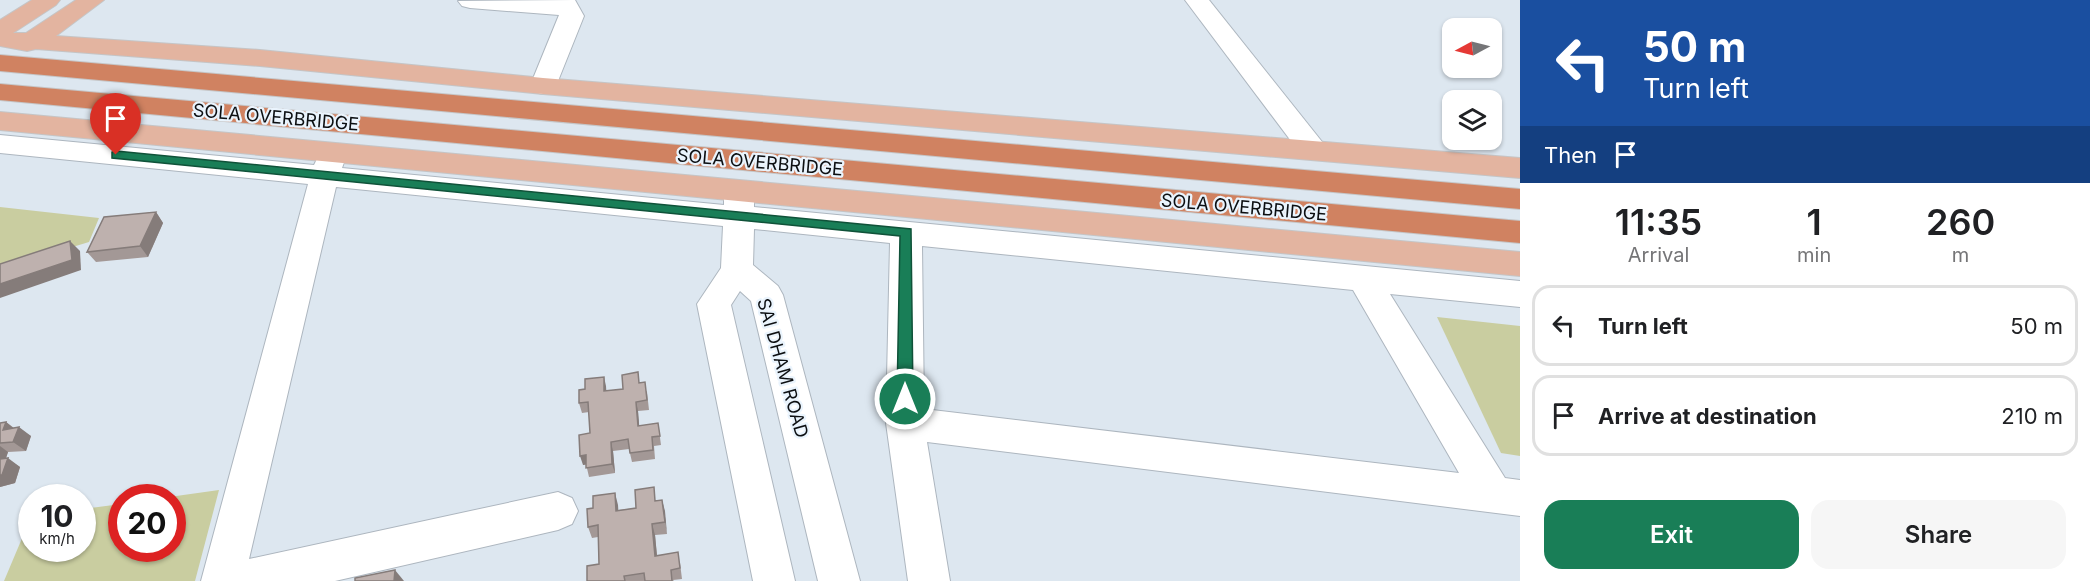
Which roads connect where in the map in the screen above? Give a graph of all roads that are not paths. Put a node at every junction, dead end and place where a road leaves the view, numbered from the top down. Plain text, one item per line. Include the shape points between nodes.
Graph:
1 (48, 0) edge
2 (92, 0) edge
3 (1197, 0) edge
4 (470, 1) edge
5 (565, 4) edge
6 (0, 30) edge
7 (0, 39) edge
8 (33, 41) junction
9 (0, 57) edge
10 (0, 63) edge
11 (543, 86) junction
12 (0, 92) edge
13 (0, 121) edge
14 (0, 144) edge
15 (1313, 150) junction
16 (329, 164) junction
17 (1520, 168) edge
18 (1520, 199) edge
19 (739, 204) junction
20 (906, 232) junction
21 (1520, 232) edge
22 (1520, 264) edge
23 (737, 270) junction
24 (1363, 278) junction
25 (1520, 294) edge
26 (905, 423) junction
27 (1507, 497) edge
28 (558, 511) dead end
29 (222, 581) edge
30 (243, 581) edge
31 (774, 581) edge
32 (839, 581) edge
33 (929, 581) edge

1 - 6 main road
2 - 8 main road
3 - 15 street
4 - 5 street
5 - 11 street via 572,16
7 - 8 main road
8 - 9 main road
8 - 11 main road via 260,58
10 - 18 highway, SOLA OVERBRIDGE
11 - 15 main road
12 - 21 highway, SOLA OVERBRIDGE
13 - 16 main road
14 - 16 street
15 - 17 main road
16 - 19 street
16 - 29 street
19 - 20 street
19 - 22 main road
19 - 23 street
20 - 24 street
20 - 26 street
23 - 31 street via 714,304
23 - 32 street, SAI DHAM ROAD via 766,295
24 - 25 street
24 - 27 street
26 - 27 street
26 - 33 street
28 - 30 street

